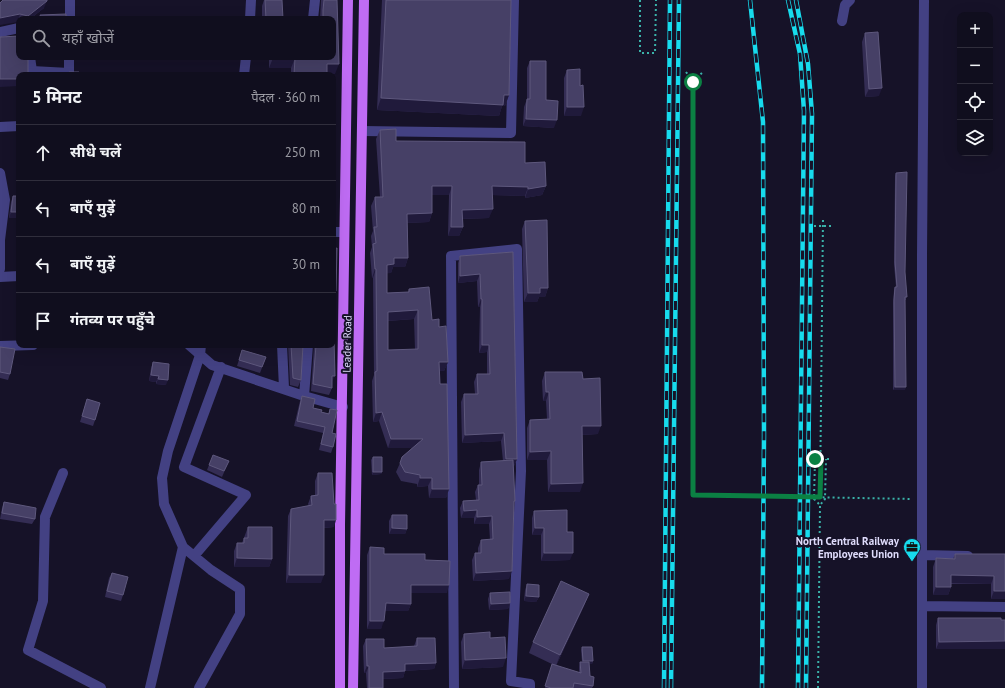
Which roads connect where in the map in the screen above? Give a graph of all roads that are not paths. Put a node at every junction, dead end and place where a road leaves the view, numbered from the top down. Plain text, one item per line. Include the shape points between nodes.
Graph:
1 (70, 0) edge
2 (251, 0) edge
3 (315, 0) edge
4 (348, 0) edge
5 (364, 0) edge
6 (514, 0) edge
7 (850, 0) edge
8 (924, 0) edge
9 (70, 16) edge
10 (250, 16) edge
11 (313, 16) edge
12 (842, 21) dead end
13 (16, 29) edge
14 (0, 32) edge
15 (30, 60) edge
16 (69, 60) edge
17 (246, 60) edge
18 (50, 72) edge
19 (69, 72) edge
20 (244, 72) edge
21 (16, 126) edge
22 (0, 127) edge
23 (362, 130) junction
24 (0, 173) edge
25 (336, 232) edge
26 (344, 232) junction
27 (0, 269) edge
28 (16, 276) edge
29 (0, 277) edge
30 (0, 346) edge
31 (16, 346) edge
32 (282, 348) edge
33 (308, 348) edge
34 (200, 350) edge
35 (221, 367) junction
36 (284, 388) junction
37 (304, 396) junction
38 (343, 407) junction
39 (63, 473) dead end
40 (183, 547) junction
41 (922, 555) junction
42 (194, 556) junction
43 (975, 556) edge
44 (922, 606) junction
45 (1005, 607) edge
46 (101, 688) edge
47 (150, 688) edge
48 (199, 688) edge
49 (340, 688) edge
50 (353, 688) edge
51 (454, 688) edge
52 (530, 688) edge
53 (922, 688) edge

1 - 9 street
2 - 10 street
3 - 11 street
4 - 26 main road, Leader Road
5 - 23 main road, Leader Road
6 - 23 street via 511,133
7 - 12 street via 845,4
8 - 41 street
13 - 14 street
15 - 18 street via 32,71
16 - 19 street
17 - 20 street
21 - 22 street
23 - 50 main road, Leader Road
24 - 27 street via 5,200 0,240
25 - 26 street
26 - 38 main road, Leader Road
28 - 29 street
30 - 31 street
32 - 36 street
33 - 37 street
34 - 35 street via 212,365
34 - 40 street via 162,478 164,504
35 - 36 street
35 - 42 street via 184,467 246,495
36 - 37 street
37 - 38 street
38 - 49 main road, Leader Road
39 - 46 street via 45,517 43,601 28,650
40 - 42 street
40 - 47 street
41 - 43 street
41 - 44 street
42 - 48 street via 210,570 240,589 240,614
44 - 45 street
44 - 53 street
51 - 52 street via 451,256 517,249 521,471 511,681 530,684

